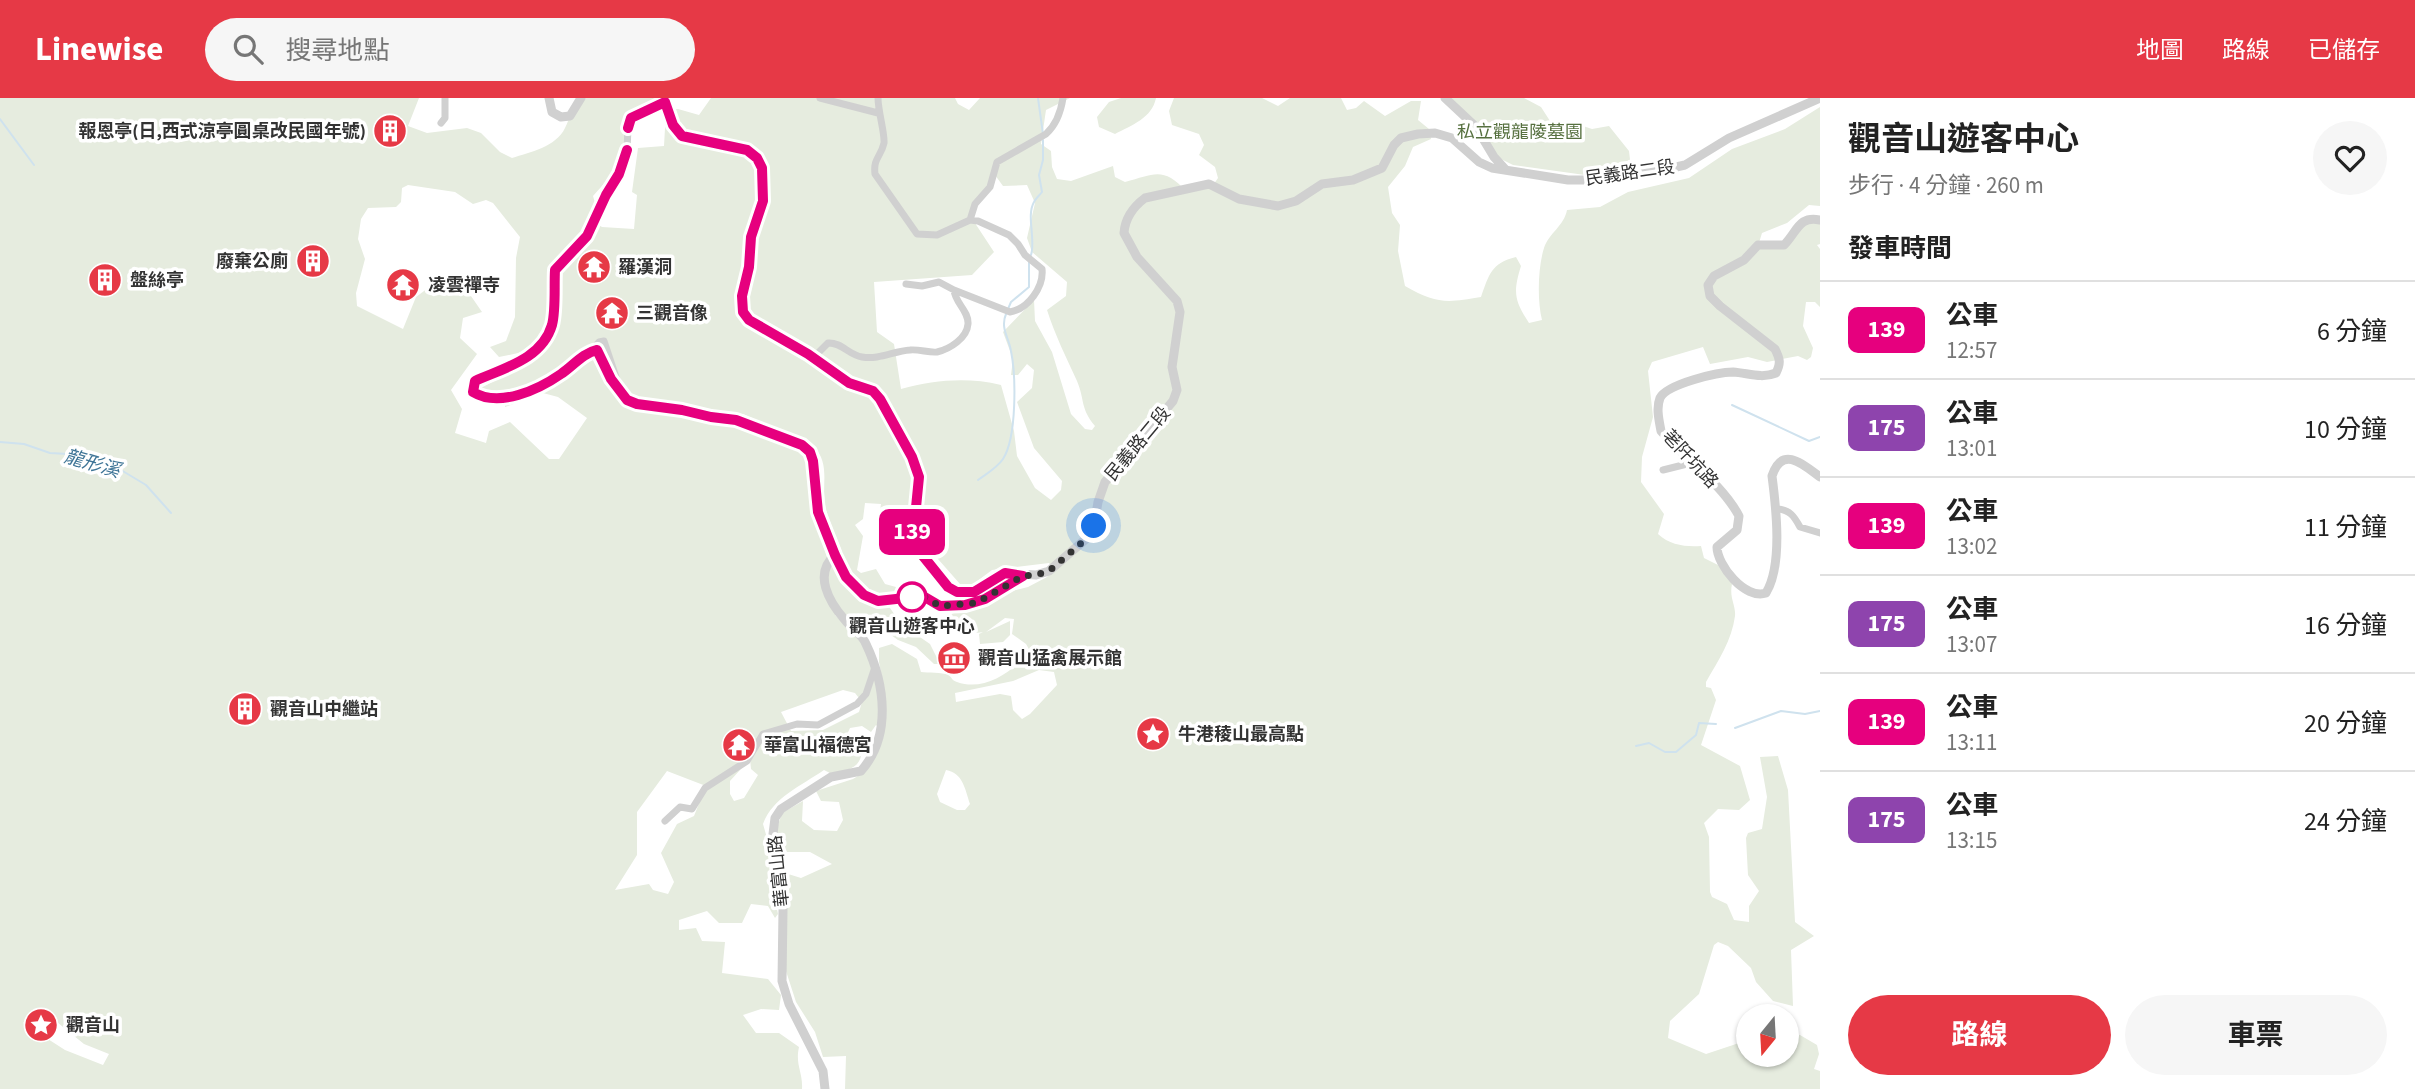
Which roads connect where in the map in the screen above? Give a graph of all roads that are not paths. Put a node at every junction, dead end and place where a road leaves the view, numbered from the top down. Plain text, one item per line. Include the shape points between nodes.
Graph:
1 (445, 98) edge
2 (549, 98) edge
3 (581, 98) edge
4 (820, 98) edge
5 (878, 98) edge
6 (1063, 98) edge
7 (1446, 98) edge
8 (1820, 98) edge
9 (665, 100) edge
10 (878, 113) junction
11 (441, 123) dead end
12 (1505, 169) junction
13 (970, 220) junction
14 (1820, 220) edge
15 (906, 284) dead end
16 (954, 290) junction
17 (813, 358) junction
18 (1691, 463) junction
19 (1663, 470) dead end
20 (1820, 477) edge
21 (1777, 509) junction
22 (1820, 533) edge
23 (835, 555) junction
24 (1023, 576) junction
25 (875, 666) junction
26 (665, 821) dead end
27 (825, 1089) edge

1 - 11 street
2 - 3 street via 552,112 561,117 570,116
4 - 10 street
5 - 10 street
6 - 13 street via 1051,129 997,162 990,187 975,204
7 - 12 street via 1476,127
8 - 12 street, 民義路二段 via 1730,138 1685,166 1580,180
9 - 17 street via 682,136 747,150 757,158 762,168 763,201 751,237 743,312 762,330
9 - 23 street via 631,118 619,174 587,236 555,270 552,324 538,348 512,367 475,381 473,392 495,399 537,388 604,341 627,400 736,420 810,452 818,512
10 - 13 street via 884,144 873,163 875,174 917,234 937,235
12 - 24 street, 民義路二段 via 1479,162 1452,138 1418,134 1401,138 1382,168 1353,180 1322,184 1286,205 1249,202 1209,184 1136,204 1124,233 1137,257 1177,301 1180,312 1172,368 1177,390 1165,414 1105,482 1087,538 1049,571
13 - 16 street via 1009,235 1042,269 1043,277 1033,298 1017,311
14 - 18 street, 荖阡坑路 via 1806,219 1784,245 1758,245 1708,285 1710,296 1720,306 1775,349 1780,365 1768,376 1715,373 1664,393 1658,409 1661,431
15 - 16 street via 939,282
16 - 17 street via 968,322 960,340 949,347 864,358 828,343
17 - 24 street via 880,399 919,477 913,538 948,587 974,592 1005,573
18 - 19 street
18 - 21 street, 荖阡坑路 via 1727,497 1739,516 1737,530 1717,547 1717,555 1739,584 1761,595 1773,581
20 - 21 street, 荖阡坑路 via 1798,460 1779,463 1772,476
21 - 22 street via 1793,514 1800,527
23 - 24 street via 853,586 878,601 923,596 940,606 965,605 985,599
23 - 25 street, 華富山路 via 823,573 829,596 866,643
25 - 26 street via 866,694 857,704 818,725 797,724 764,734 747,761 705,788 692,809 680,807
25 - 27 street, 華富山路 via 884,712 865,766 856,773 831,777 781,809 773,834 783,910 782,981 822,1071

